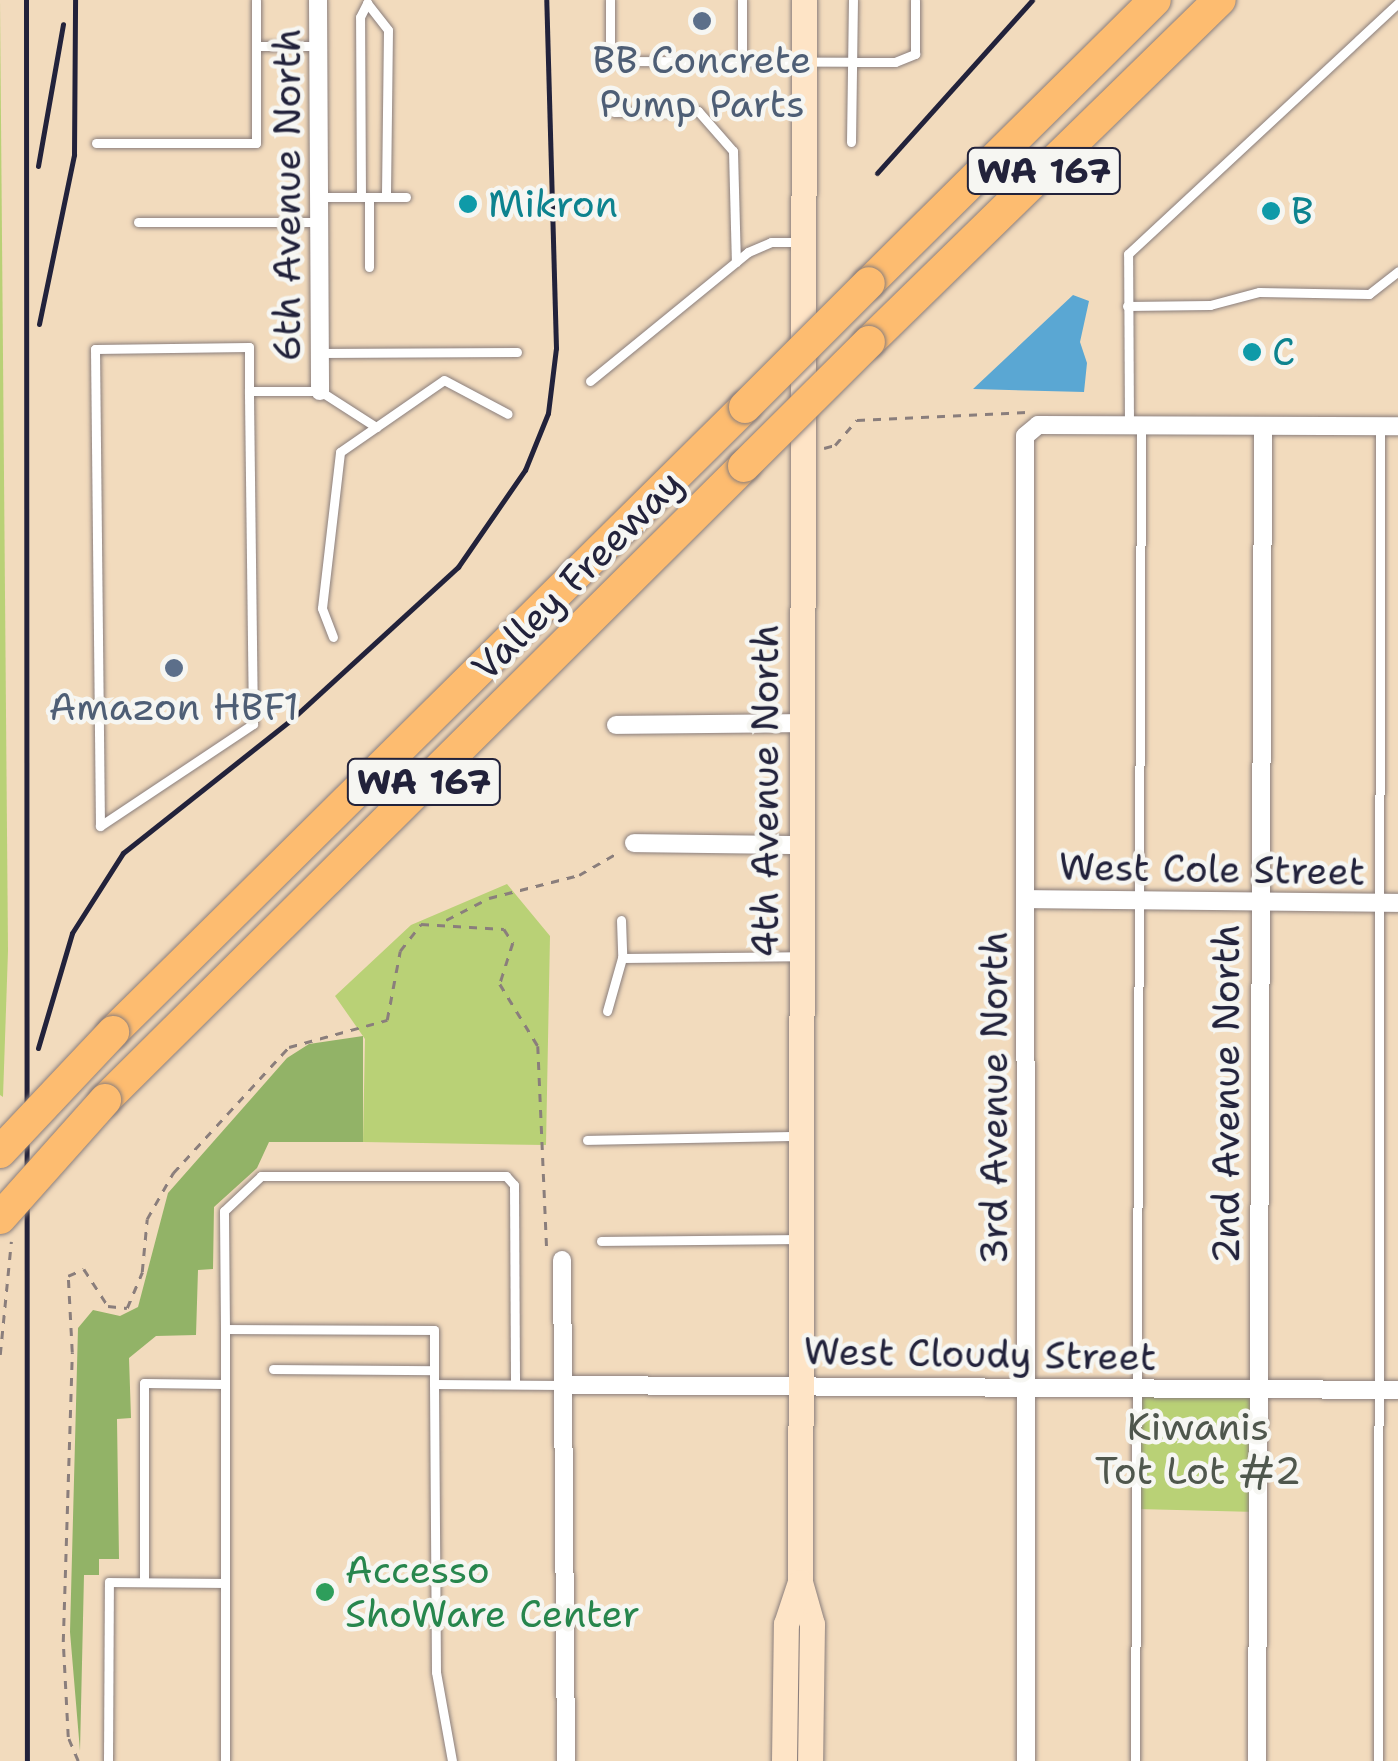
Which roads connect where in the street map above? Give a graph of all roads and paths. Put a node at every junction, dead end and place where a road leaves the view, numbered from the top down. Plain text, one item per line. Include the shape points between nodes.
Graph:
1 (256, 0) edge
2 (318, 0) edge
3 (610, 0) edge
4 (742, 0) edge
5 (804, 0) edge
6 (853, 0) edge
7 (915, 0) edge
8 (1155, 0) edge
9 (1220, 0) edge
10 (367, 2) edge
11 (1398, 3) edge
12 (256, 46) junction
13 (318, 46) junction
14 (742, 62) junction
15 (804, 62) junction
16 (852, 62) junction
17 (614, 112) dead end
18 (851, 142) dead end
19 (96, 143) dead end
20 (319, 198) junction
21 (365, 198) junction
22 (386, 198) junction
23 (406, 198) dead end
24 (138, 222) dead end
25 (319, 222) junction
26 (804, 242) junction
27 (736, 262) junction
28 (369, 267) dead end
29 (1398, 270) edge
30 (1128, 306) junction
31 (516, 352) dead end
32 (320, 353) junction
33 (590, 382) dead end
34 (320, 391) junction
35 (249, 392) junction
36 (508, 414) dead end
37 (376, 426) junction
38 (1135, 426) junction
39 (1263, 426) junction
40 (1389, 426) edge
41 (332, 637) dead end
42 (802, 723) junction
43 (616, 725) dead end
44 (634, 843) joint
45 (802, 845) junction
46 (1026, 900) junction
47 (1142, 900) junction
48 (1260, 903) junction
49 (1389, 903) edge
50 (622, 920) dead end
51 (445, 921) junction
52 (802, 956) junction
53 (622, 958) junction
54 (606, 1011) dead end
55 (802, 1136) junction
56 (587, 1140) dead end
57 (0, 1152) edge
58 (5, 1221) edge
59 (802, 1239) junction
60 (601, 1240) dead end
61 (562, 1260) joint
62 (225, 1329) junction
63 (0, 1355) edge
64 (273, 1369) dead end
65 (434, 1370) junction
66 (225, 1384) junction
67 (434, 1384) junction
68 (514, 1384) junction
69 (562, 1384) junction
70 (802, 1384) junction
71 (1026, 1385) junction
72 (1139, 1388) junction
73 (1257, 1389) junction
74 (1389, 1390) edge
75 (144, 1582) junction
76 (800, 1582) junction
77 (225, 1583) junction
78 (78, 1761) edge
79 (108, 1761) edge
80 (225, 1761) edge
81 (452, 1761) edge
82 (566, 1761) edge
83 (784, 1761) edge
84 (810, 1761) edge
85 (1026, 1761) edge
86 (1135, 1761) edge
87 (1257, 1761) edge
88 (1378, 1761) edge

1 - 12 lane
2 - 13 street, 6th Avenue North
3 - 14 lane via 610,62
4 - 14 lane
5 - 15 street, 4th Avenue North
6 - 16 lane
7 - 16 lane via 915,54 895,62
8 - 57 highway, Valley Freeway / WA 167, bridge via 113,1032
9 - 58 highway, Valley Freeway / WA 167, bridge via 104,1100
10 - 21 lane via 360,18
10 - 22 lane via 388,30
11 - 30 lane via 1128,254
12 - 13 lane
12 - 19 lane via 256,143
13 - 20 street, 6th Avenue North
14 - 15 lane
15 - 16 lane
15 - 26 street, 4th Avenue North
16 - 18 lane
17 - 27 lane via 698,111 734,151
20 - 21 lane
20 - 25 street, 6th Avenue North
21 - 22 lane
21 - 28 lane
22 - 23 lane
24 - 25 lane
25 - 32 street, 6th Avenue North
26 - 27 lane via 771,242
26 - 42 street, 4th Avenue North
27 - 33 lane
29 - 30 lane via 1369,294 1259,292 1210,305
30 - 38 lane
31 - 32 lane
32 - 34 street, 6th Avenue North
34 - 35 lane
34 - 37 lane
35 - 35 lane via 249,347 95,349 100,826 253,724
36 - 37 lane via 444,380
37 - 41 lane via 340,452 322,608
38 - 39 street
38 - 46 street, 3rd Avenue North via 1038,425 1025,436
38 - 47 lane
39 - 40 street
39 - 48 street, 2nd Avenue North
40 - 49 lane
42 - 43 street
42 - 45 street, 4th Avenue North
44 - 45 street
44 - 51 path via 579,876 489,898
45 - 52 street, 4th Avenue North
46 - 47 street, West Cole Street
46 - 71 street, 3rd Avenue North
47 - 48 street, West Cole Street
47 - 72 lane
48 - 49 street, West Cole Street
48 - 73 street, 2nd Avenue North
49 - 74 lane
50 - 53 lane
51 - 61 path via 504,928 514,943 500,984 538,1046 546,1248
51 - 78 path via 421,924 405,939 387,1020 290,1046 173,1173 147,1219 142,1272 127,1308 108,1306 84,1268 68,1276 72,1352 63,1642 68,1737
52 - 53 lane
52 - 55 street, 4th Avenue North
53 - 54 lane
55 - 56 lane
55 - 59 street, 4th Avenue North
58 - 63 path via 10,1303
59 - 60 lane
59 - 70 street, 4th Avenue North
61 - 69 street
62 - 65 lane via 434,1330
62 - 66 lane
62 - 68 lane via 224,1212 261,1176 506,1176 514,1185
64 - 65 lane
65 - 67 lane
66 - 75 lane via 144,1384
66 - 77 lane
67 - 68 lane
67 - 81 lane via 436,1672
68 - 69 lane
69 - 70 street, West Cloudy Street
69 - 82 street
70 - 71 street, West Cloudy Street
70 - 76 street, 4th Avenue North
71 - 72 street, West Cloudy Street
71 - 85 street, 3rd Avenue North
72 - 73 street, West Cloudy Street
72 - 86 lane
73 - 74 street, West Cloudy Street
73 - 87 street, 2nd Avenue North
74 - 88 lane
75 - 77 lane
75 - 79 lane via 109,1582
76 - 83 street, 4th Avenue North via 786,1624
76 - 84 street, 4th Avenue North via 812,1624
77 - 80 lane

